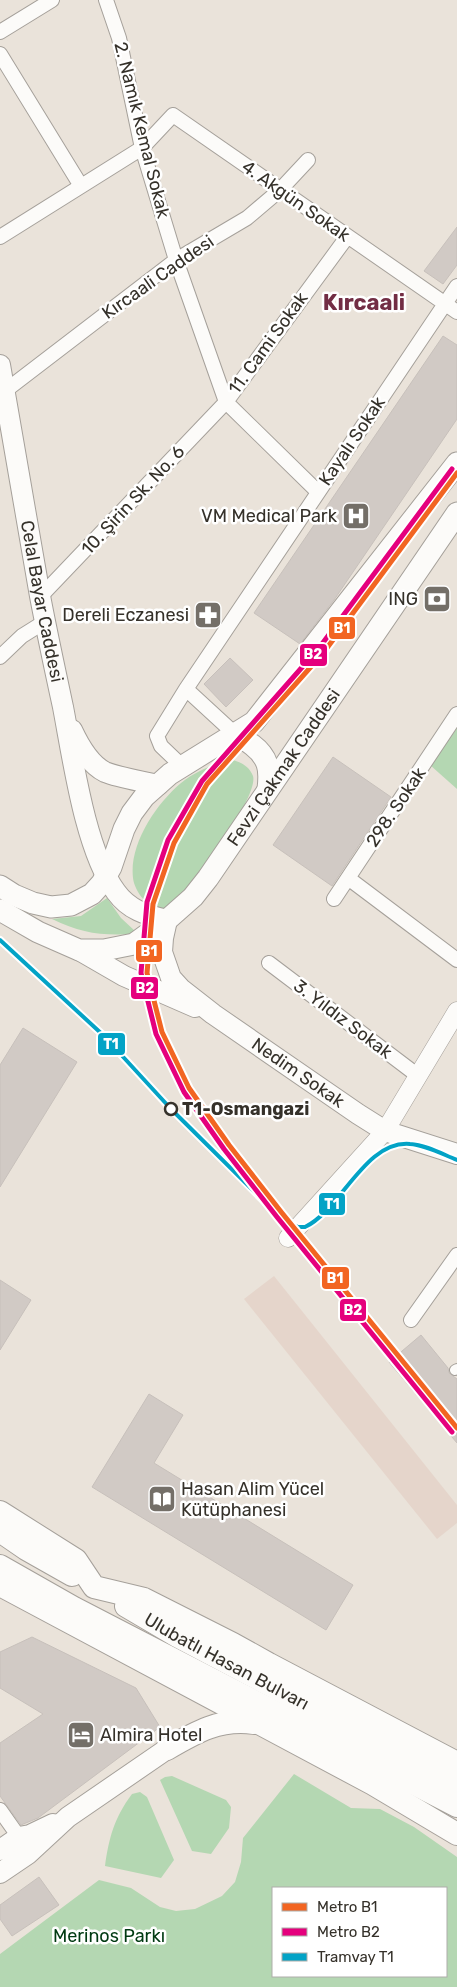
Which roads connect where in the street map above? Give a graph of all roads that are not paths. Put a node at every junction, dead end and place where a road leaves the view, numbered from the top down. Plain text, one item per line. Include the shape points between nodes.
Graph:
1 (52, 0) edge
2 (106, 0) edge
3 (0, 32) edge
4 (0, 54) edge
5 (142, 148) junction
6 (308, 160) dead end
7 (81, 186) junction
8 (280, 190) junction
9 (347, 237) junction
10 (0, 238) edge
11 (176, 260) junction
12 (457, 286) edge
13 (445, 304) junction
14 (457, 312) edge
15 (0, 365) edge
16 (2, 392) edge
17 (226, 402) junction
18 (457, 463) edge
19 (318, 492) junction
20 (457, 512) edge
21 (40, 598) junction
22 (46, 621) junction
23 (0, 657) edge
24 (186, 689) junction
25 (64, 712) junction
26 (457, 714) edge
27 (233, 736) junction
28 (170, 775) junction
29 (268, 788) junction
30 (348, 878) junction
31 (104, 879) junction
32 (0, 886) edge
33 (334, 899) dead end
34 (0, 910) edge
35 (167, 920) junction
36 (79, 950) junction
37 (457, 960) edge
38 (269, 963) dead end
39 (457, 1011) edge
40 (213, 1014) junction
41 (417, 1075) junction
42 (385, 1130) junction
43 (457, 1154) edge
44 (288, 1238) dead end
45 (457, 1255) edge
46 (412, 1320) dead end
47 (0, 1512) edge
48 (0, 1531) edge
49 (0, 1566) edge
50 (0, 1580) edge
51 (0, 1585) edge
52 (94, 1587) junction
53 (131, 1636) junction
54 (194, 1690) junction
55 (260, 1724) junction
56 (167, 1749) junction
57 (457, 1763) edge
58 (457, 1784) edge
59 (457, 1806) edge
60 (0, 1810) edge
61 (68, 1817) junction
62 (457, 1834) edge
63 (19, 1837) junction
64 (0, 1850) edge
65 (0, 1873) edge

1 - 3 street
2 - 5 street, 2. Namık Kemal Sokak via 119,38
4 - 7 street
5 - 7 street
5 - 8 street, 4. Akgün Sokak via 173,115
5 - 11 street, 2. Namık Kemal Sokak
6 - 8 street, Kırcaali Caddesi
7 - 10 street
8 - 9 street, 4. Akgün Sokak
8 - 11 street, Kırcaali Caddesi via 247,218
9 - 13 street, 4. Akgün Sokak
9 - 17 street, 11. Cami Sokak
11 - 16 street, Kırcaali Caddesi
11 - 17 street, 2. Namık Kemal Sokak
12 - 13 street, Kayalı Sokak
13 - 14 street, 4. Akgün Sokak
13 - 19 street, Kayalı Sokak
15 - 16 main road, Celal Bayar Caddesi
16 - 21 main road, Celal Bayar Caddesi
17 - 19 street
17 - 21 street, 10. Şirin Sk. No. 6
18 - 27 main road via 254,722
19 - 24 street, Kayalı Sokak
20 - 29 main road, Fevzi Çakmak Caddesi
21 - 22 main road, Celal Bayar Caddesi
22 - 23 street via 22,636
22 - 25 main road, Celal Bayar Caddesi
24 - 27 street
24 - 28 street, Kayalı Sokak via 156,736
25 - 28 main road via 80,746 105,772
25 - 31 main road, Celal Bayar Caddesi via 74,769
26 - 30 street, 298. Sokak
27 - 28 main road
27 - 29 main road via 249,742 267,763
28 - 31 main road via 132,813
29 - 35 main road, Fevzi Çakmak Caddesi via 208,878 193,897
30 - 33 street, 298. Sokak
30 - 37 street
31 - 32 main road via 92,894 71,905 51,907 20,898
31 - 35 main road, Celal Bayar Caddesi via 128,905 143,914
34 - 36 main road
35 - 36 main road, Fevzi Çakmak Caddesi via 134,944 104,950
35 - 40 main road via 162,952 171,978
36 - 40 main road via 124,976
38 - 41 street, 3. Yıldız Sokak
39 - 41 street
40 - 42 main road, Nedim Sokak
41 - 42 street
42 - 43 main road, Nedim Sokak
42 - 44 street
45 - 46 street
47 - 52 highway via 76,1560
48 - 52 highway, Ulubatlı Hasan Bulvarı
49 - 53 highway, Ulubatlı Hasan Bulvarı
50 - 53 highway
51 - 54 highway
52 - 57 highway via 144,1600
52 - 58 highway, Ulubatlı Hasan Bulvarı via 177,1636
53 - 59 highway, Ulubatlı Hasan Bulvarı
54 - 55 highway
54 - 56 highway via 202,1703 192,1724
55 - 56 highway via 237,1721 220,1725 198,1731
55 - 62 highway via 373,1784
56 - 61 main road
60 - 63 street
61 - 63 main road
61 - 65 main road via 28,1854
63 - 64 main road

